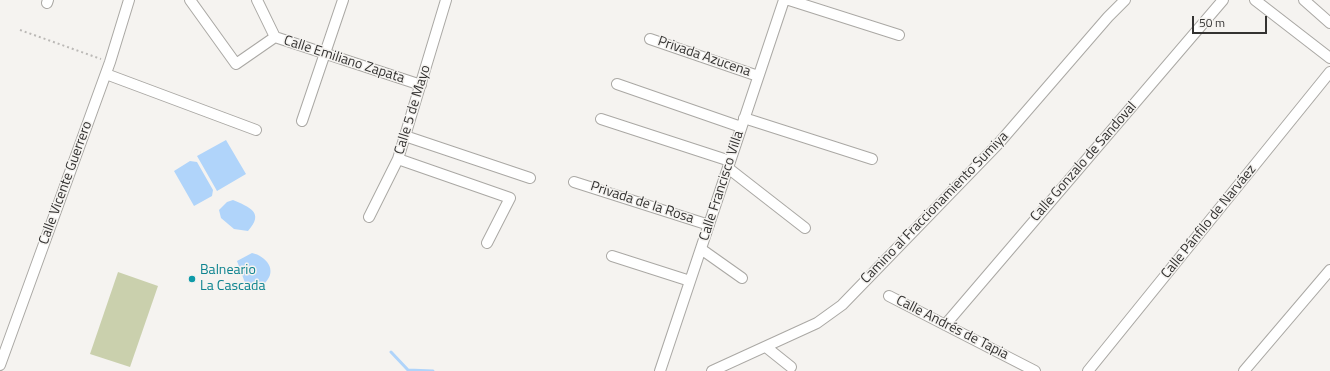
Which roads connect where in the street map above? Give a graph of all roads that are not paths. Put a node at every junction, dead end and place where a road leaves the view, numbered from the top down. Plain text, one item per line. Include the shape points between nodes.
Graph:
1 (129, 0) edge
2 (190, 0) edge
3 (257, 0) edge
4 (343, 0) edge
5 (446, 0) edge
6 (784, 0) edge
7 (789, 0) edge
8 (1125, 0) edge
9 (1223, 0) edge
10 (1255, 0) edge
11 (1304, 0) edge
12 (1330, 23) edge
13 (898, 35) dead end
14 (275, 37) junction
15 (650, 38) dead end
16 (325, 53) junction
17 (1330, 58) edge
18 (1330, 72) edge
19 (106, 74) junction
20 (758, 76) junction
21 (617, 84) dead end
22 (421, 85) junction
23 (601, 119) dead end
24 (302, 121) dead end
25 (743, 122) junction
26 (256, 130) dead end
27 (405, 136) junction
28 (872, 159) dead end
29 (398, 160) junction
30 (729, 164) junction
31 (530, 178) dead end
32 (574, 182) dead end
33 (369, 217) dead end
34 (709, 224) junction
35 (805, 228) dead end
36 (487, 243) dead end
37 (701, 249) junction
38 (612, 256) dead end
39 (1330, 270) edge
40 (742, 278) dead end
41 (690, 281) junction
42 (889, 296) dead end
43 (945, 324) junction
44 (766, 347) junction
45 (0, 365) edge
46 (791, 367) edge
47 (660, 371) edge
48 (712, 371) edge
49 (1035, 371) edge
50 (1088, 371) edge
51 (1244, 371) edge

1 - 19 street, Calle Vicente Guerrero
2 - 14 street, Calle Emiliano Zapata via 236,64
3 - 14 street
4 - 16 street
5 - 22 street, Calle 5 de Mayo
6 - 20 street, Calle Francisco Villa
7 - 13 street
8 - 44 street, Camino al Fraccionamiento Sumiya via 999,143 842,305 817,324
9 - 43 street, Calle Gonzalo de Sandoval
10 - 17 street
11 - 12 street
14 - 16 street, Calle Emiliano Zapata
15 - 20 street, Privada Azucena
16 - 22 street, Calle Emiliano Zapata
16 - 24 street
18 - 50 street, Calle Pánfilo de Narváez
19 - 26 street
19 - 45 street, Calle Vicente Guerrero
20 - 25 street, Calle Francisco Villa
21 - 25 street
22 - 27 street, Calle 5 de Mayo
23 - 30 street
25 - 28 street
25 - 30 street, Calle Francisco Villa
27 - 29 street, Calle 5 de Mayo
27 - 31 street
29 - 33 street, Calle 5 de Mayo
29 - 36 street via 510,198
30 - 34 street, Calle Francisco Villa
30 - 35 street
32 - 34 street, Privada de la Rosa
34 - 37 street, Calle Francisco Villa
37 - 40 street
37 - 41 street, Calle Francisco Villa
38 - 41 street
39 - 51 street
41 - 47 street, Calle Francisco Villa
42 - 43 street, Calle Andrés de Tapia
43 - 49 street, Calle Andrés de Tapia
44 - 46 street
44 - 48 street, Camino al Fraccionamiento Sumiya

